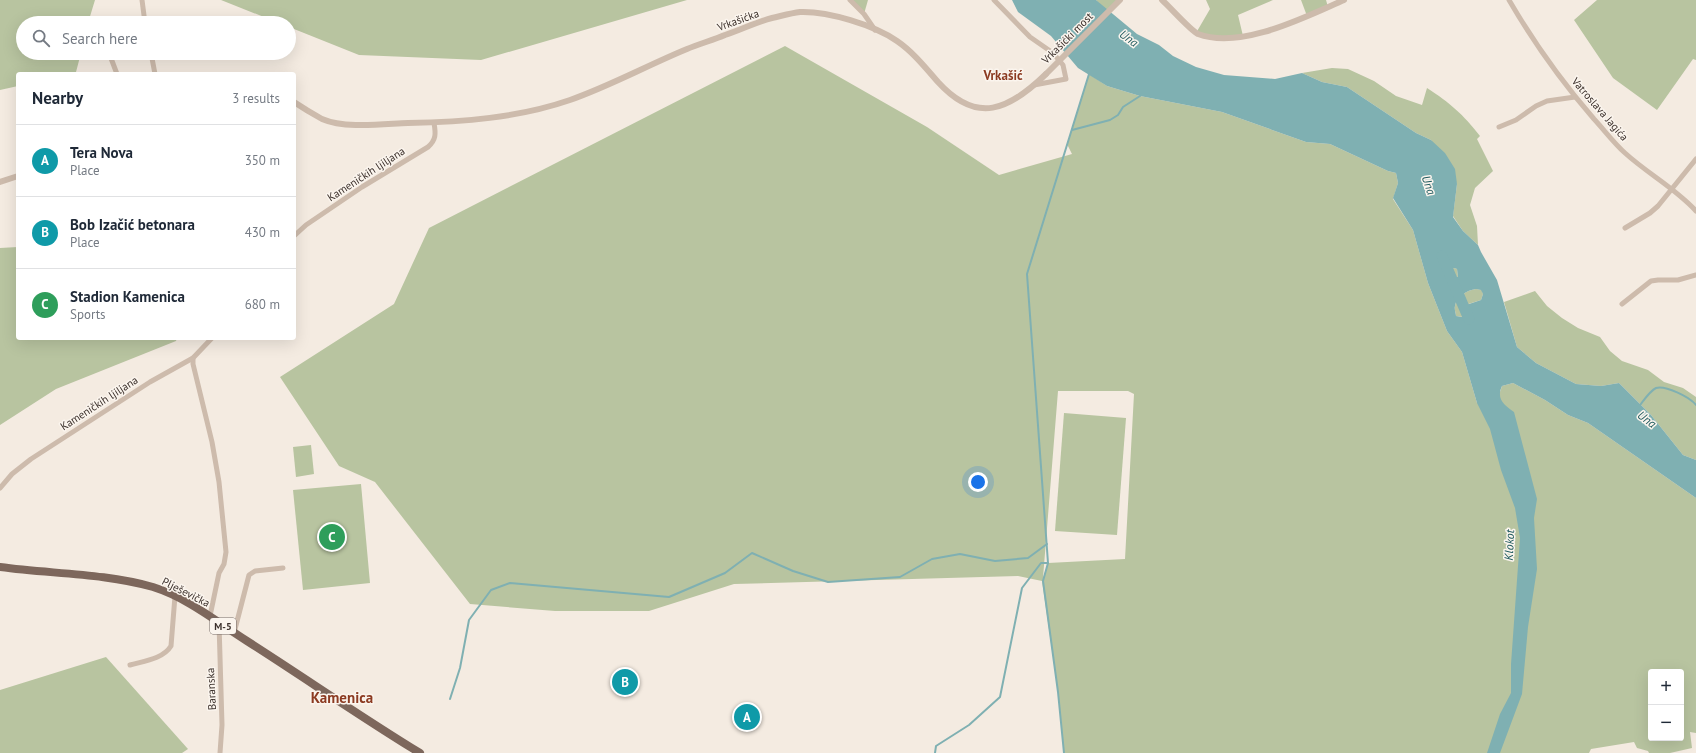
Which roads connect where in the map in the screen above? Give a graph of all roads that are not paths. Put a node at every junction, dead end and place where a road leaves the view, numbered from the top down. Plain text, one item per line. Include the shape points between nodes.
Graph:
1 (142, 0) edge
2 (850, 0) edge
3 (994, 0) edge
4 (1120, 0) edge
5 (1162, 0) edge
6 (1344, 0) edge
7 (1509, 0) edge
8 (144, 16) edge
9 (875, 30) junction
10 (112, 60) edge
11 (152, 60) edge
12 (116, 72) edge
13 (155, 72) edge
14 (1046, 74) joint
15 (1034, 85) junction
16 (1575, 97) junction
17 (296, 103) edge
18 (434, 123) junction
19 (1499, 127) dead end
20 (1696, 159) edge
21 (16, 177) edge
22 (0, 182) edge
23 (1672, 187) junction
24 (1696, 211) edge
25 (1625, 228) dead end
26 (296, 234) edge
27 (1696, 275) edge
28 (1622, 304) dead end
29 (210, 340) edge
30 (193, 358) junction
31 (0, 488) edge
32 (0, 567) edge
33 (283, 568) dead end
34 (175, 596) junction
35 (210, 616) junction
36 (220, 623) junction
37 (234, 633) junction
38 (130, 665) dead end
39 (220, 753) edge
40 (420, 753) edge

1 - 8 street
2 - 9 street
3 - 15 street via 1030,37 1053,53 1063,65 1066,79
4 - 14 street, Vrkašićki most, bridge
5 - 6 street via 1196,33 1213,38 1230,38 1249,36 1285,24
7 - 16 street, Vatroslava Jagića via 1528,32
9 - 15 street, Vrkašićka via 898,42 913,54 946,90 972,106 985,109 1000,107
9 - 18 street, Vrkašićka via 824,13 797,12 766,20 688,48 568,101 529,111
10 - 12 street
11 - 13 street
14 - 15 street, Vrkašićka
16 - 19 street via 1547,101
16 - 23 street, Vatroslava Jagića via 1625,152
17 - 18 street, Vrkašićka via 324,120 343,124
18 - 26 street, Kameničkih ljiljana via 436,136 428,147 350,195
20 - 23 street
21 - 22 street
23 - 24 street, Vatroslava Jagića
23 - 25 street via 1650,213
27 - 28 street via 1678,280 1651,282
29 - 30 street, Kameničkih ljiljana
30 - 31 street, Kameničkih ljiljana via 150,382 31,459 12,474
30 - 35 street via 219,482 226,552 224,564 218,573
32 - 34 main road, Plješevička / M-5 via 106,576
33 - 37 street via 255,571 249,575
34 - 35 main road, Plješevička / M-5
34 - 38 street via 171,646 162,655
35 - 36 main road, Plješevička / M-5
36 - 37 main road, Plješevička / M-5
36 - 39 street, Baranska
37 - 40 main road, Plješevička / M-5

